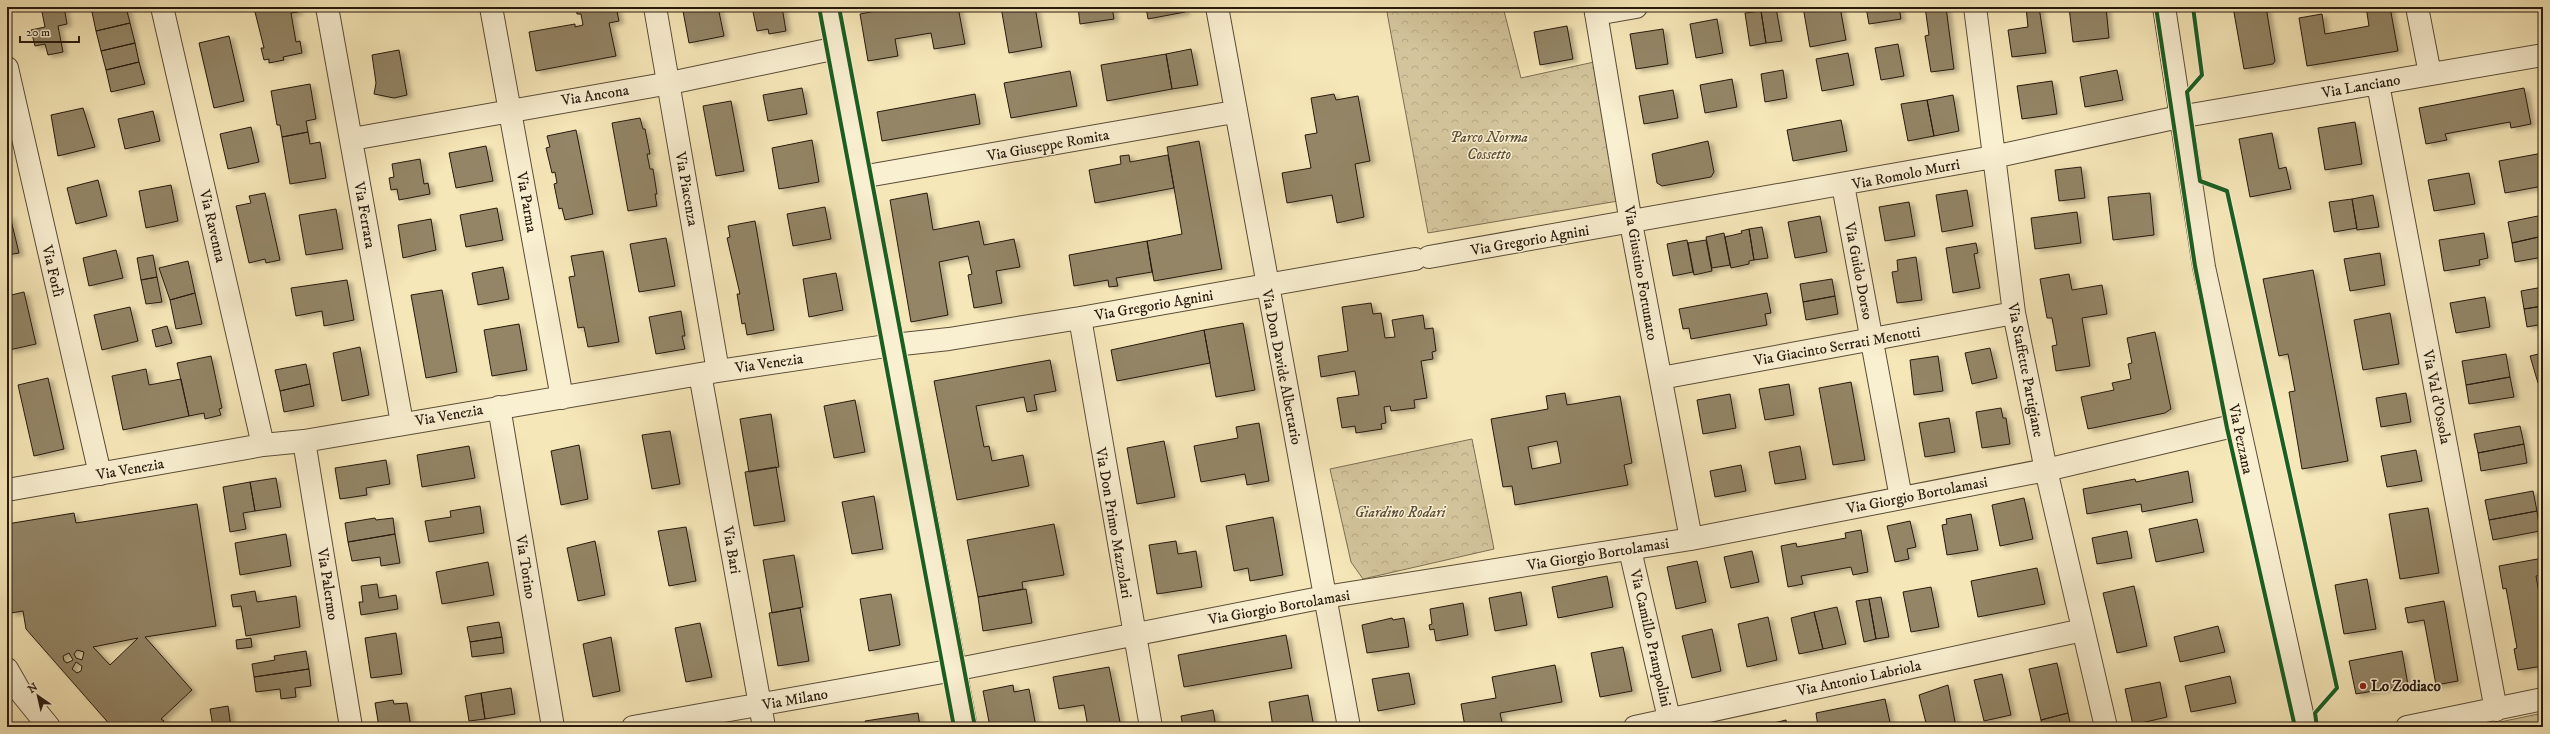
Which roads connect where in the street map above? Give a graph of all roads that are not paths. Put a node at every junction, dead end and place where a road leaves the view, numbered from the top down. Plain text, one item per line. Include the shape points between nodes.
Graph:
1 (162, 7) edge
2 (327, 7) edge
3 (491, 7) edge
4 (655, 7) edge
5 (829, 7) edge
6 (1217, 7) edge
7 (1636, 7) edge
8 (1974, 7) edge
9 (2164, 7) edge
10 (2417, 7) edge
11 (1596, 11) edge
12 (837, 48) junction
13 (2543, 55) edge
14 (7, 68) edge
15 (2430, 74) junction
16 (670, 83) junction
17 (2378, 84) junction
18 (510, 109) junction
19 (1234, 112) junction
20 (2179, 117) junction
21 (352, 139) junction
22 (1993, 158) junction
23 (861, 177) junction
24 (1843, 185) junction
25 (1631, 223) junction
26 (1267, 286) junction
27 (2014, 313) junction
28 (1080, 318) junction
29 (1872, 340) junction
30 (893, 345) junction
31 (709, 372) junction
32 (1661, 378) junction
33 (562, 398) junction
34 (499, 406) junction
35 (402, 423) junction
36 (2237, 425) junction
37 (304, 441) junction
38 (264, 445) junction
39 (2046, 470) junction
40 (100, 474) junction
41 (7, 490) edge
42 (1902, 498) junction
43 (1691, 539) junction
44 (1630, 550) junction
45 (1325, 597) junction
46 (2083, 630) junction
47 (1134, 634) junction
48 (957, 669) junction
49 (7, 670) edge
50 (2543, 699) edge
51 (2496, 710) junction
52 (762, 716) edge
53 (1670, 723) edge
54 (49, 727) edge
55 (351, 727) edge
56 (553, 727) edge
57 (633, 727) edge
58 (966, 727) edge
59 (1151, 727) edge
60 (1349, 727) edge
61 (1635, 727) edge
62 (2106, 727) edge
63 (2305, 727) edge
64 (2407, 727) edge

1 - 38 street, Via Ravenna
2 - 21 street, Via Ferrara
3 - 18 street, Via Parma
4 - 16 street, Via Piacenza
5 - 12 street
6 - 19 street, Via Don Davide Albertario
7 - 11 street
8 - 22 street, Via Staffette Partigiane
9 - 20 street, Via Pezzana
10 - 15 street
11 - 25 street, Via Giustino Fortunato
12 - 16 street, Via Ancona
12 - 23 street
13 - 15 street, Via Lanciano
14 - 40 street, Via Forlì
15 - 17 street, Via Lanciano
16 - 18 street, Via Ancona
16 - 31 street, Via Piacenza
17 - 20 street, Via Lanciano
17 - 51 street, Via Val d'Ossola
18 - 21 street, Via Ancona
18 - 33 street, Via Parma
19 - 23 street, Via Giuseppe Romita
19 - 26 street, Via Don Davide Albertario
20 - 22 street, Via Romolo Murri
20 - 36 street, Via Pezzana via 2204,267
21 - 35 street, Via Ferrara
22 - 24 street, Via Romolo Murri
22 - 27 street, Via Staffette Partigiane
23 - 30 street
24 - 25 street, Via Romolo Murri
24 - 29 street, Via Guido Dorso
25 - 26 street, Via Gregorio Agnini
25 - 32 street, Via Giustino Fortunato
26 - 28 street, Via Gregorio Agnini
26 - 45 street, Via Don Davide Albertario
27 - 29 street, Via Giacinto Serrati Menotti
27 - 39 street, Via Staffette Partigiane
28 - 30 street, Via Gregorio Agnini via 949,339
28 - 47 street, Via Don Primo Mazzolari
29 - 32 street, Via Giacinto Serrati Menotti
29 - 42 street, Via Guido Dorso
30 - 31 street, Via Venezia
30 - 48 street
31 - 33 street, Via Venezia
31 - 52 street, Via Bari
32 - 43 street, Via Giustino Fortunato
33 - 34 street, Via Venezia
34 - 35 street, Via Venezia
34 - 56 street, Via Torino
35 - 37 street, Via Venezia
36 - 39 street, Via Giorgio Bortolamasi
36 - 63 street, Via Pezzana
37 - 38 street, Via Venezia
37 - 55 street, Via Palermo
38 - 40 street, Via Venezia
39 - 42 street, Via Giorgio Bortolamasi
39 - 46 street, Via Staffette Partigiane
40 - 41 street, Via Venezia
42 - 43 street, Via Giorgio Bortolamasi
43 - 44 street, Via Giorgio Bortolamasi
44 - 45 street, Via Giorgio Bortolamasi
44 - 53 street, Via Camillo Prampolini
45 - 47 street, Via Giorgio Bortolamasi
45 - 60 street, Via Don Davide Albertario
46 - 53 street, Via Antonio Labriola
46 - 62 street, Via Staffette Partigiane
47 - 48 street, Via Giorgio Bortolamasi
47 - 59 street, Via Don Primo Mazzolari
48 - 52 street, Via Milano
48 - 58 street
49 - 54 street via 19,690
50 - 51 street
51 - 64 street
52 - 57 street, Via Milano
53 - 61 street, Via Antonio Labriola

